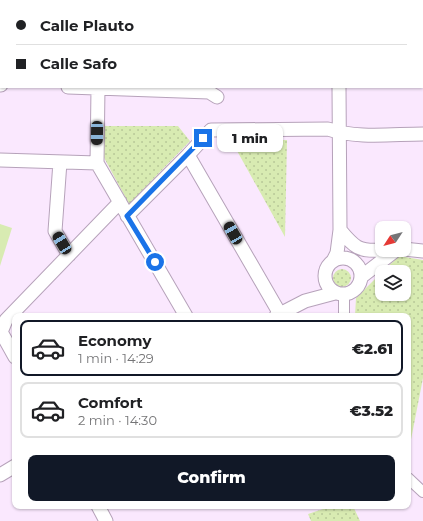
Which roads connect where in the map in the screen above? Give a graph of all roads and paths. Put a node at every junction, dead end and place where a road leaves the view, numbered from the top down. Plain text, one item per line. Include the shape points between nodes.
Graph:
1 (98, 88) joint
2 (339, 88) edge
3 (217, 97) dead end
4 (339, 133) junction
5 (423, 134) edge
6 (188, 155) junction
7 (0, 160) edge
8 (60, 162) junction
9 (97, 163) junction
10 (120, 202) junction
11 (127, 216) junction
12 (340, 230) junction
13 (411, 250) edge
14 (375, 251) edge
15 (423, 251) edge
16 (69, 255) junction
17 (375, 255) edge
18 (387, 257) edge
19 (332, 261) junction
20 (352, 261) junction
21 (325, 277) junction
22 (360, 277) junction
23 (340, 293) junction
24 (305, 301) junction
25 (13, 313) edge
26 (184, 313) edge
27 (277, 313) edge
28 (282, 313) edge
29 (343, 313) edge
30 (12, 314) edge
31 (12, 352) edge
32 (12, 468) edge
33 (0, 474) edge
34 (411, 481) edge
35 (423, 492) edge
36 (100, 509) edge
37 (106, 521) edge

1 - 3 street via 208,92
1 - 9 street
2 - 4 street
4 - 5 street
4 - 6 street via 328,129 211,130
4 - 12 street
6 - 11 street
6 - 27 street
7 - 8 street
8 - 9 street
8 - 16 street via 55,231
9 - 10 street
10 - 11 street
10 - 16 street
11 - 26 street
12 - 14 street via 351,243 369,251
12 - 19 street via 337,253
12 - 20 street
13 - 15 street
16 - 25 street
17 - 20 street
18 - 22 street
19 - 20 street via 343,258
19 - 21 street
20 - 22 street via 360,271
21 - 23 street via 328,287
21 - 24 street
22 - 23 street via 360,282 354,290
23 - 24 street
23 - 29 street
24 - 28 street
30 - 31 street via 1,332
32 - 33 street
34 - 35 street
36 - 37 street

